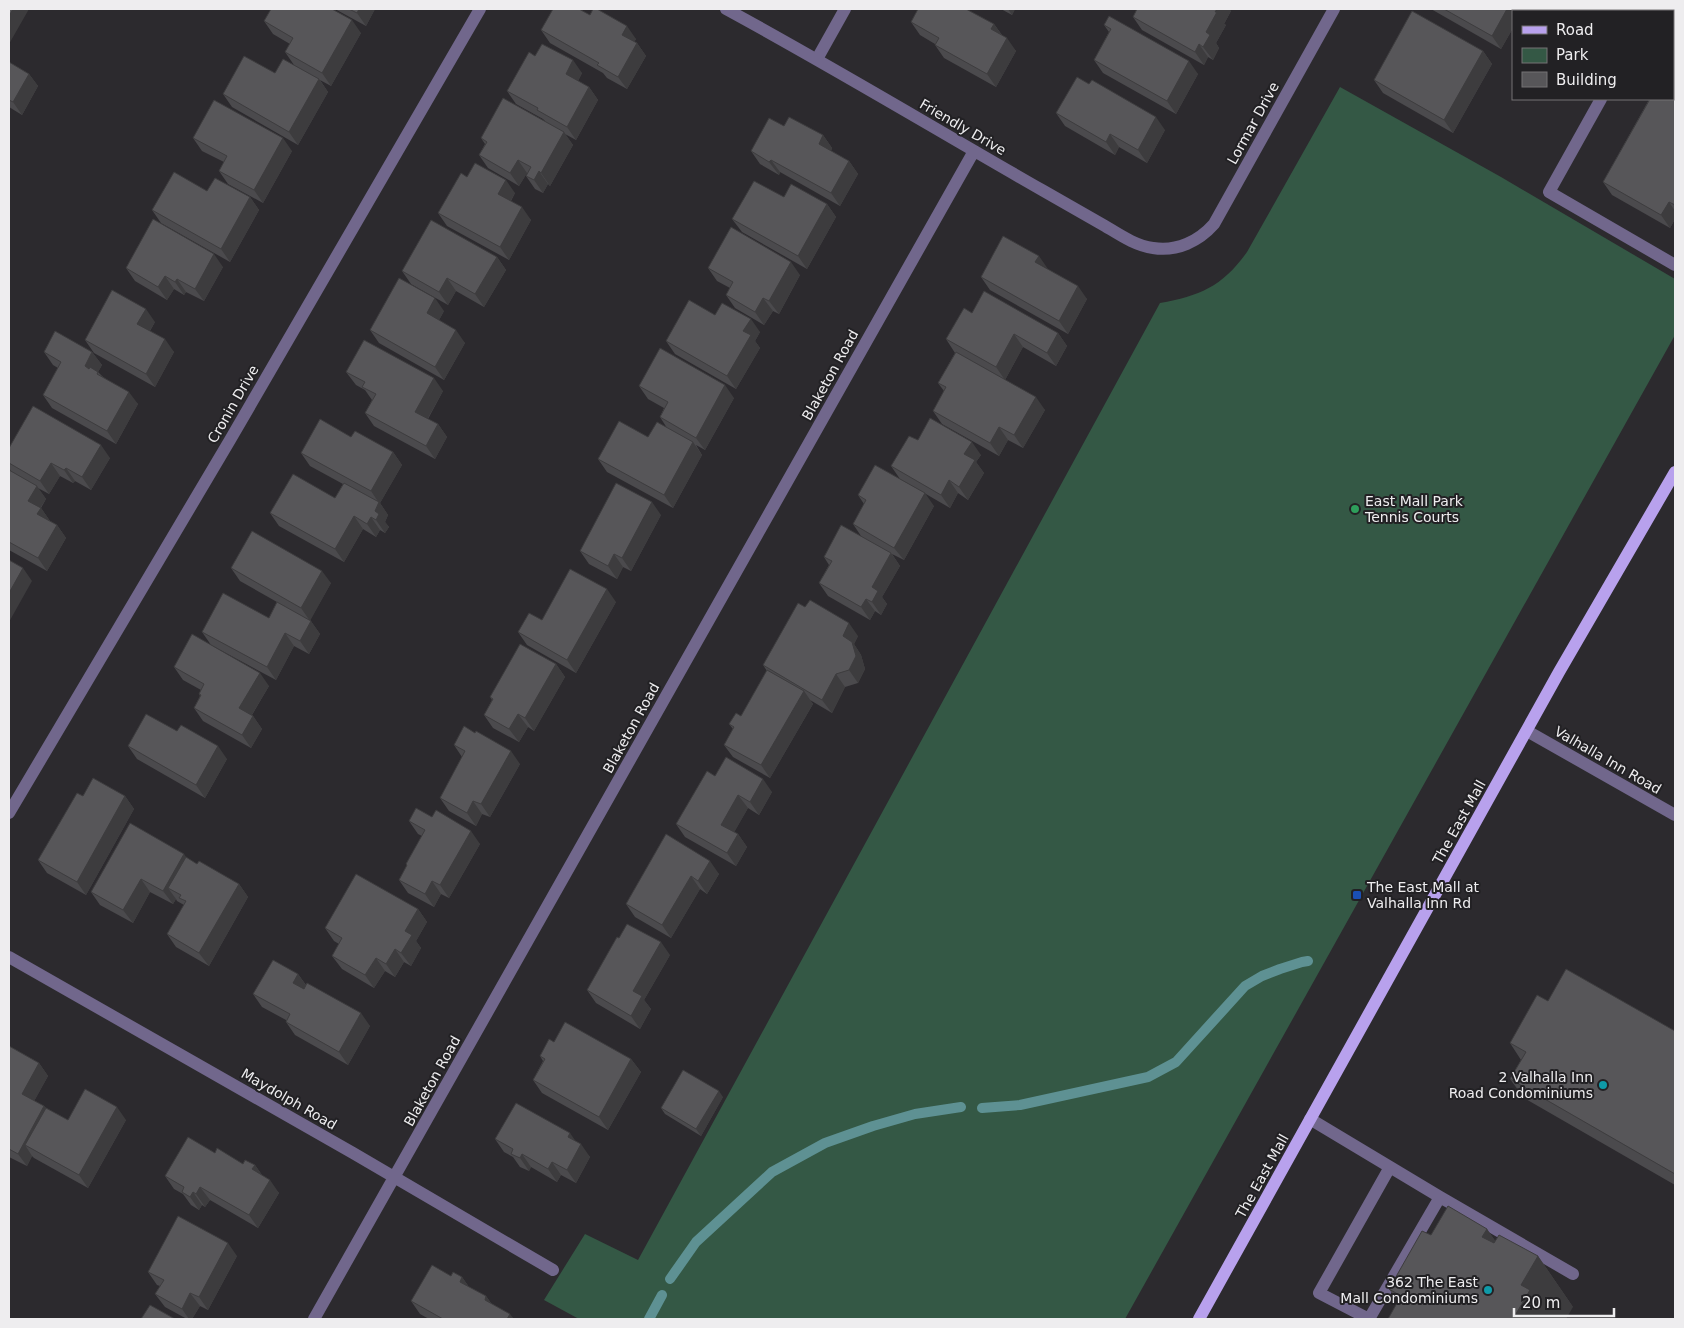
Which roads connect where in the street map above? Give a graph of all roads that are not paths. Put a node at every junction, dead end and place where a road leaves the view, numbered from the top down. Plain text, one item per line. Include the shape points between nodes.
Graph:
1 (480, 9) edge
2 (726, 9) edge
3 (845, 9) edge
4 (1334, 9) edge
5 (817, 59) junction
6 (1600, 100) edge
7 (974, 151) junction
8 (1190, 243) joint
9 (1675, 265) edge
10 (1675, 472) edge
11 (1527, 731) junction
12 (9, 813) edge
13 (1675, 815) edge
14 (9, 957) edge
15 (1310, 1119) junction
16 (1390, 1167) junction
17 (396, 1177) junction
18 (1440, 1197) junction
19 (553, 1270) dead end
20 (1573, 1274) dead end
21 (314, 1319) edge
22 (1199, 1319) edge
23 (1369, 1319) edge

1 - 12 street, Cronin Drive
2 - 5 street, Friendly Drive
3 - 5 street
4 - 8 street, Lormar Drive via 1214,224
5 - 7 street, Friendly Drive
6 - 9 street via 1549,192
7 - 8 street, Friendly Drive via 1141,245 1166,249
7 - 17 street, Blaketon Road
10 - 11 main road, The East Mall
11 - 13 street, Valhalla Inn Road
11 - 15 main road, The East Mall
14 - 17 street, Maydolph Road
15 - 16 street
15 - 22 main road, The East Mall
16 - 18 street
16 - 23 street via 1319,1293
17 - 19 street, Maydolph Road
17 - 21 street, Blaketon Road
18 - 20 street
18 - 23 street

